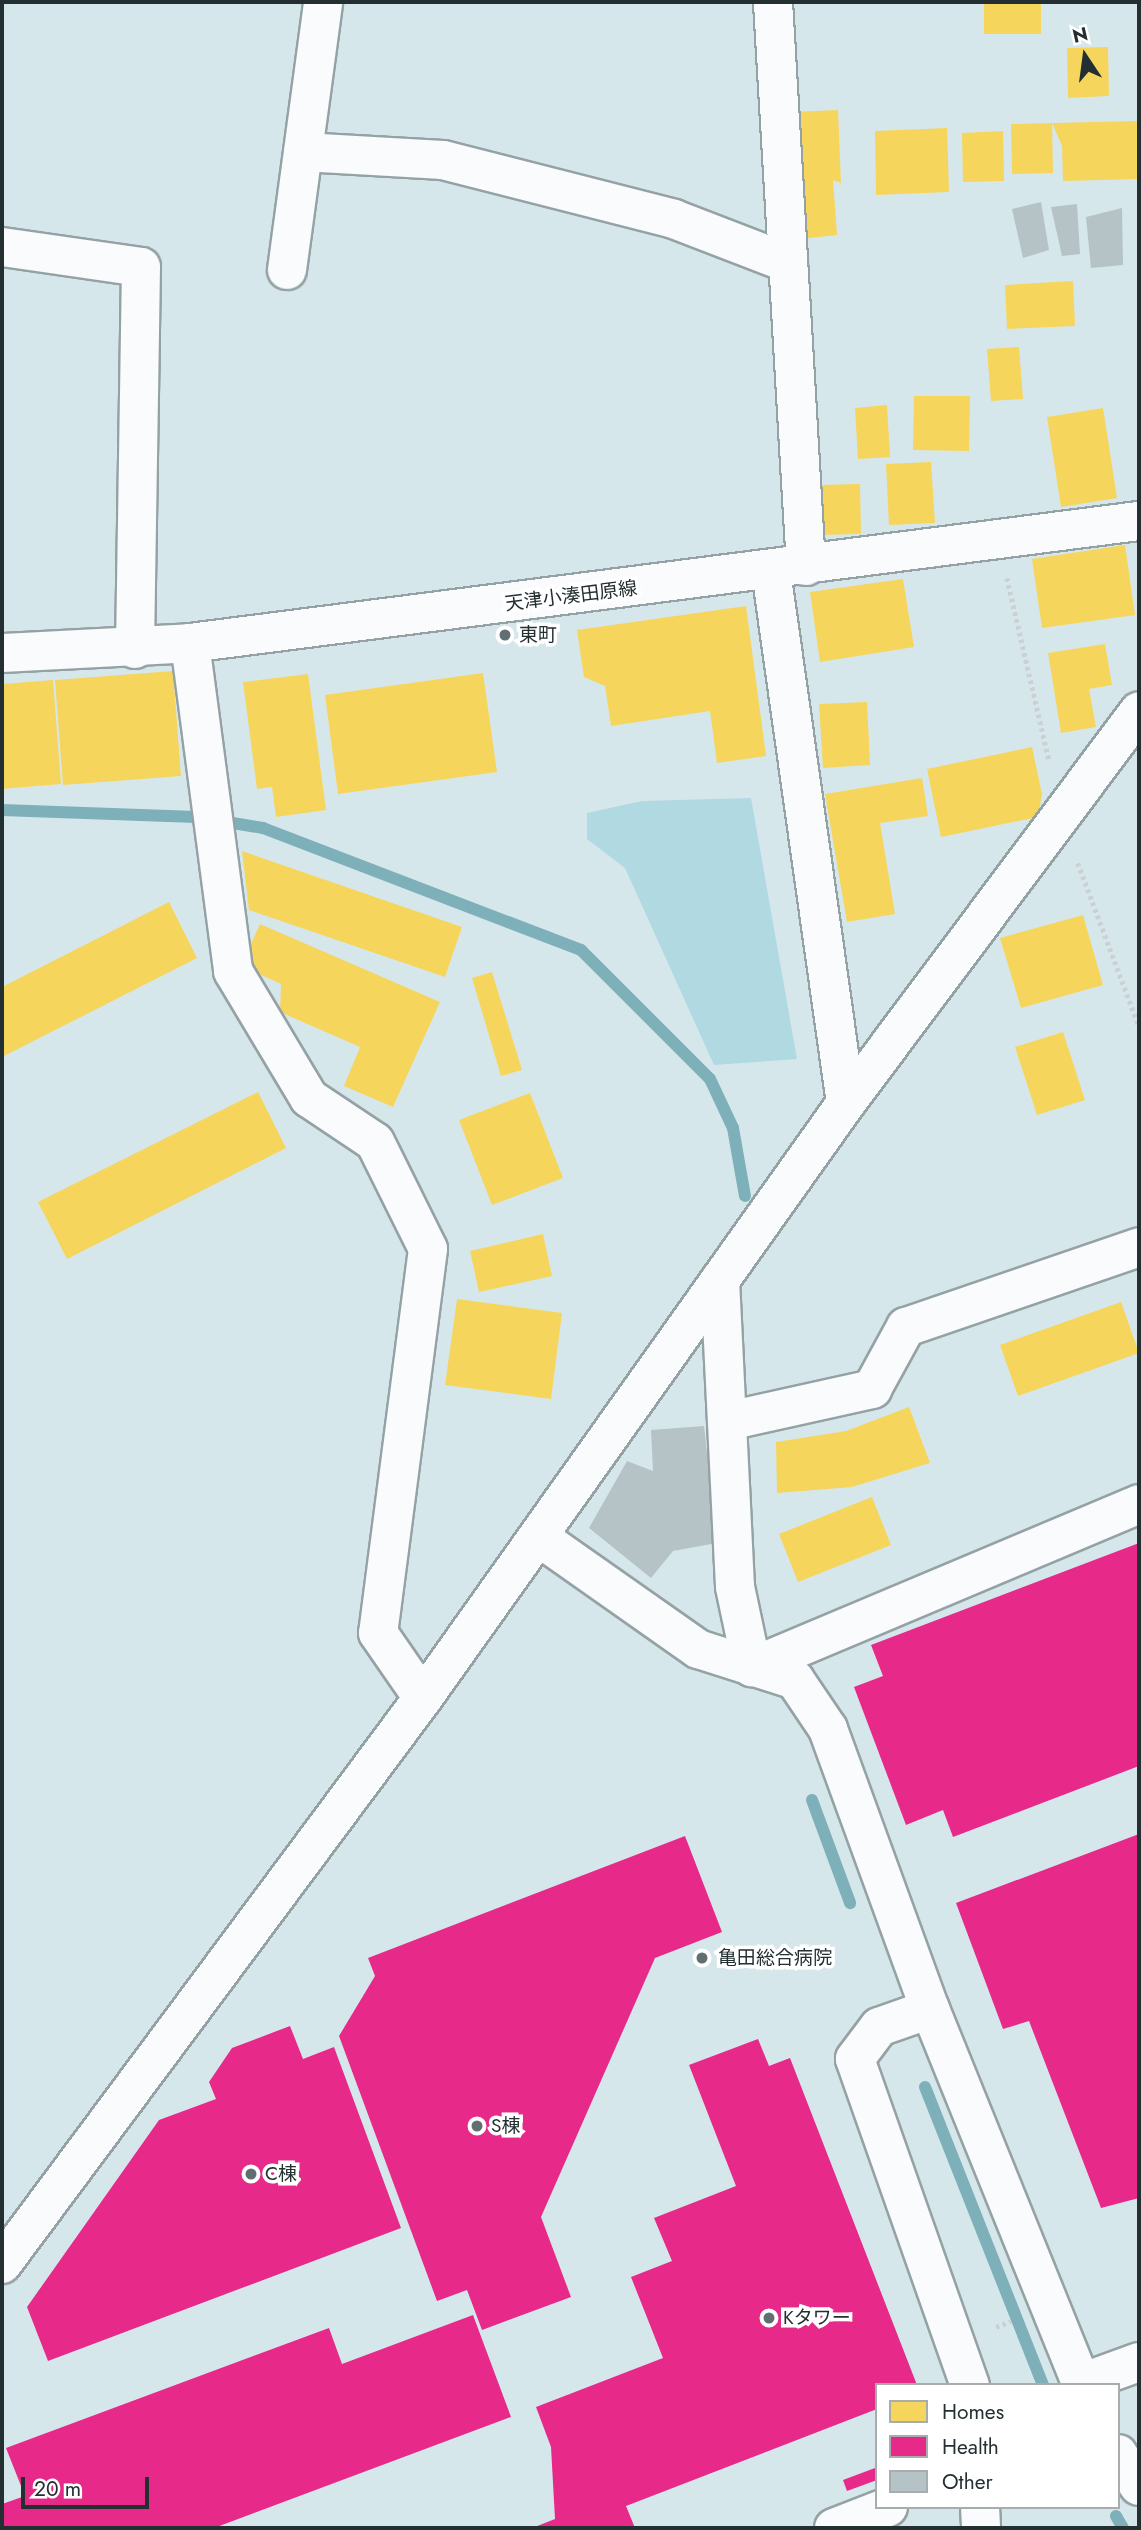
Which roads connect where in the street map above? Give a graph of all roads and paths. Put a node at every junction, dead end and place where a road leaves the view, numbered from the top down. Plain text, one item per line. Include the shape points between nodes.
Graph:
1 (323, 2) edge
2 (773, 2) edge
3 (303, 152) junction
4 (2, 247) edge
5 (788, 263) junction
6 (287, 270) dead end
7 (1139, 521) edge
8 (789, 568) junction
9 (190, 643) junction
10 (135, 649) junction
11 (2, 653) edge
12 (1139, 711) edge
13 (846, 1103) junction
14 (1139, 1247) edge
15 (728, 1269) junction
16 (728, 1422) junction
17 (1139, 1504) edge
18 (540, 1538) junction
19 (752, 1667) junction
20 (423, 1698) junction
21 (930, 2009) junction
22 (2, 2264) edge
23 (1136, 2362) edge
24 (969, 2383) edge
25 (1081, 2383) edge
26 (1084, 2383) edge
27 (1120, 2457) edge
28 (1139, 2486) edge
29 (883, 2509) edge
30 (980, 2509) edge
31 (834, 2528) edge
32 (981, 2528) edge

1 - 3 street
2 - 5 street
3 - 5 street via 443,160 674,219
3 - 6 street
4 - 10 street via 141,267
5 - 8 street
7 - 8 street, 天津小湊田原線
8 - 9 street, 天津小湊田原線
8 - 13 street via 816,924
9 - 10 street, 天津小湊田原線
9 - 20 street via 233,971 309,1098 375,1142 428,1248 378,1633
10 - 11 street, 天津小湊田原線
12 - 13 street
13 - 15 street
14 - 16 street via 906,1328 872,1389
15 - 16 street
15 - 18 street
16 - 19 street via 734,1587
17 - 19 street
18 - 19 street via 698,1649
18 - 20 street
19 - 21 street via 795,1680 828,1729
20 - 22 street
21 - 24 street via 879,2027 855,2059
21 - 25 street
23 - 26 street
27 - 28 street
29 - 31 street
30 - 32 street

